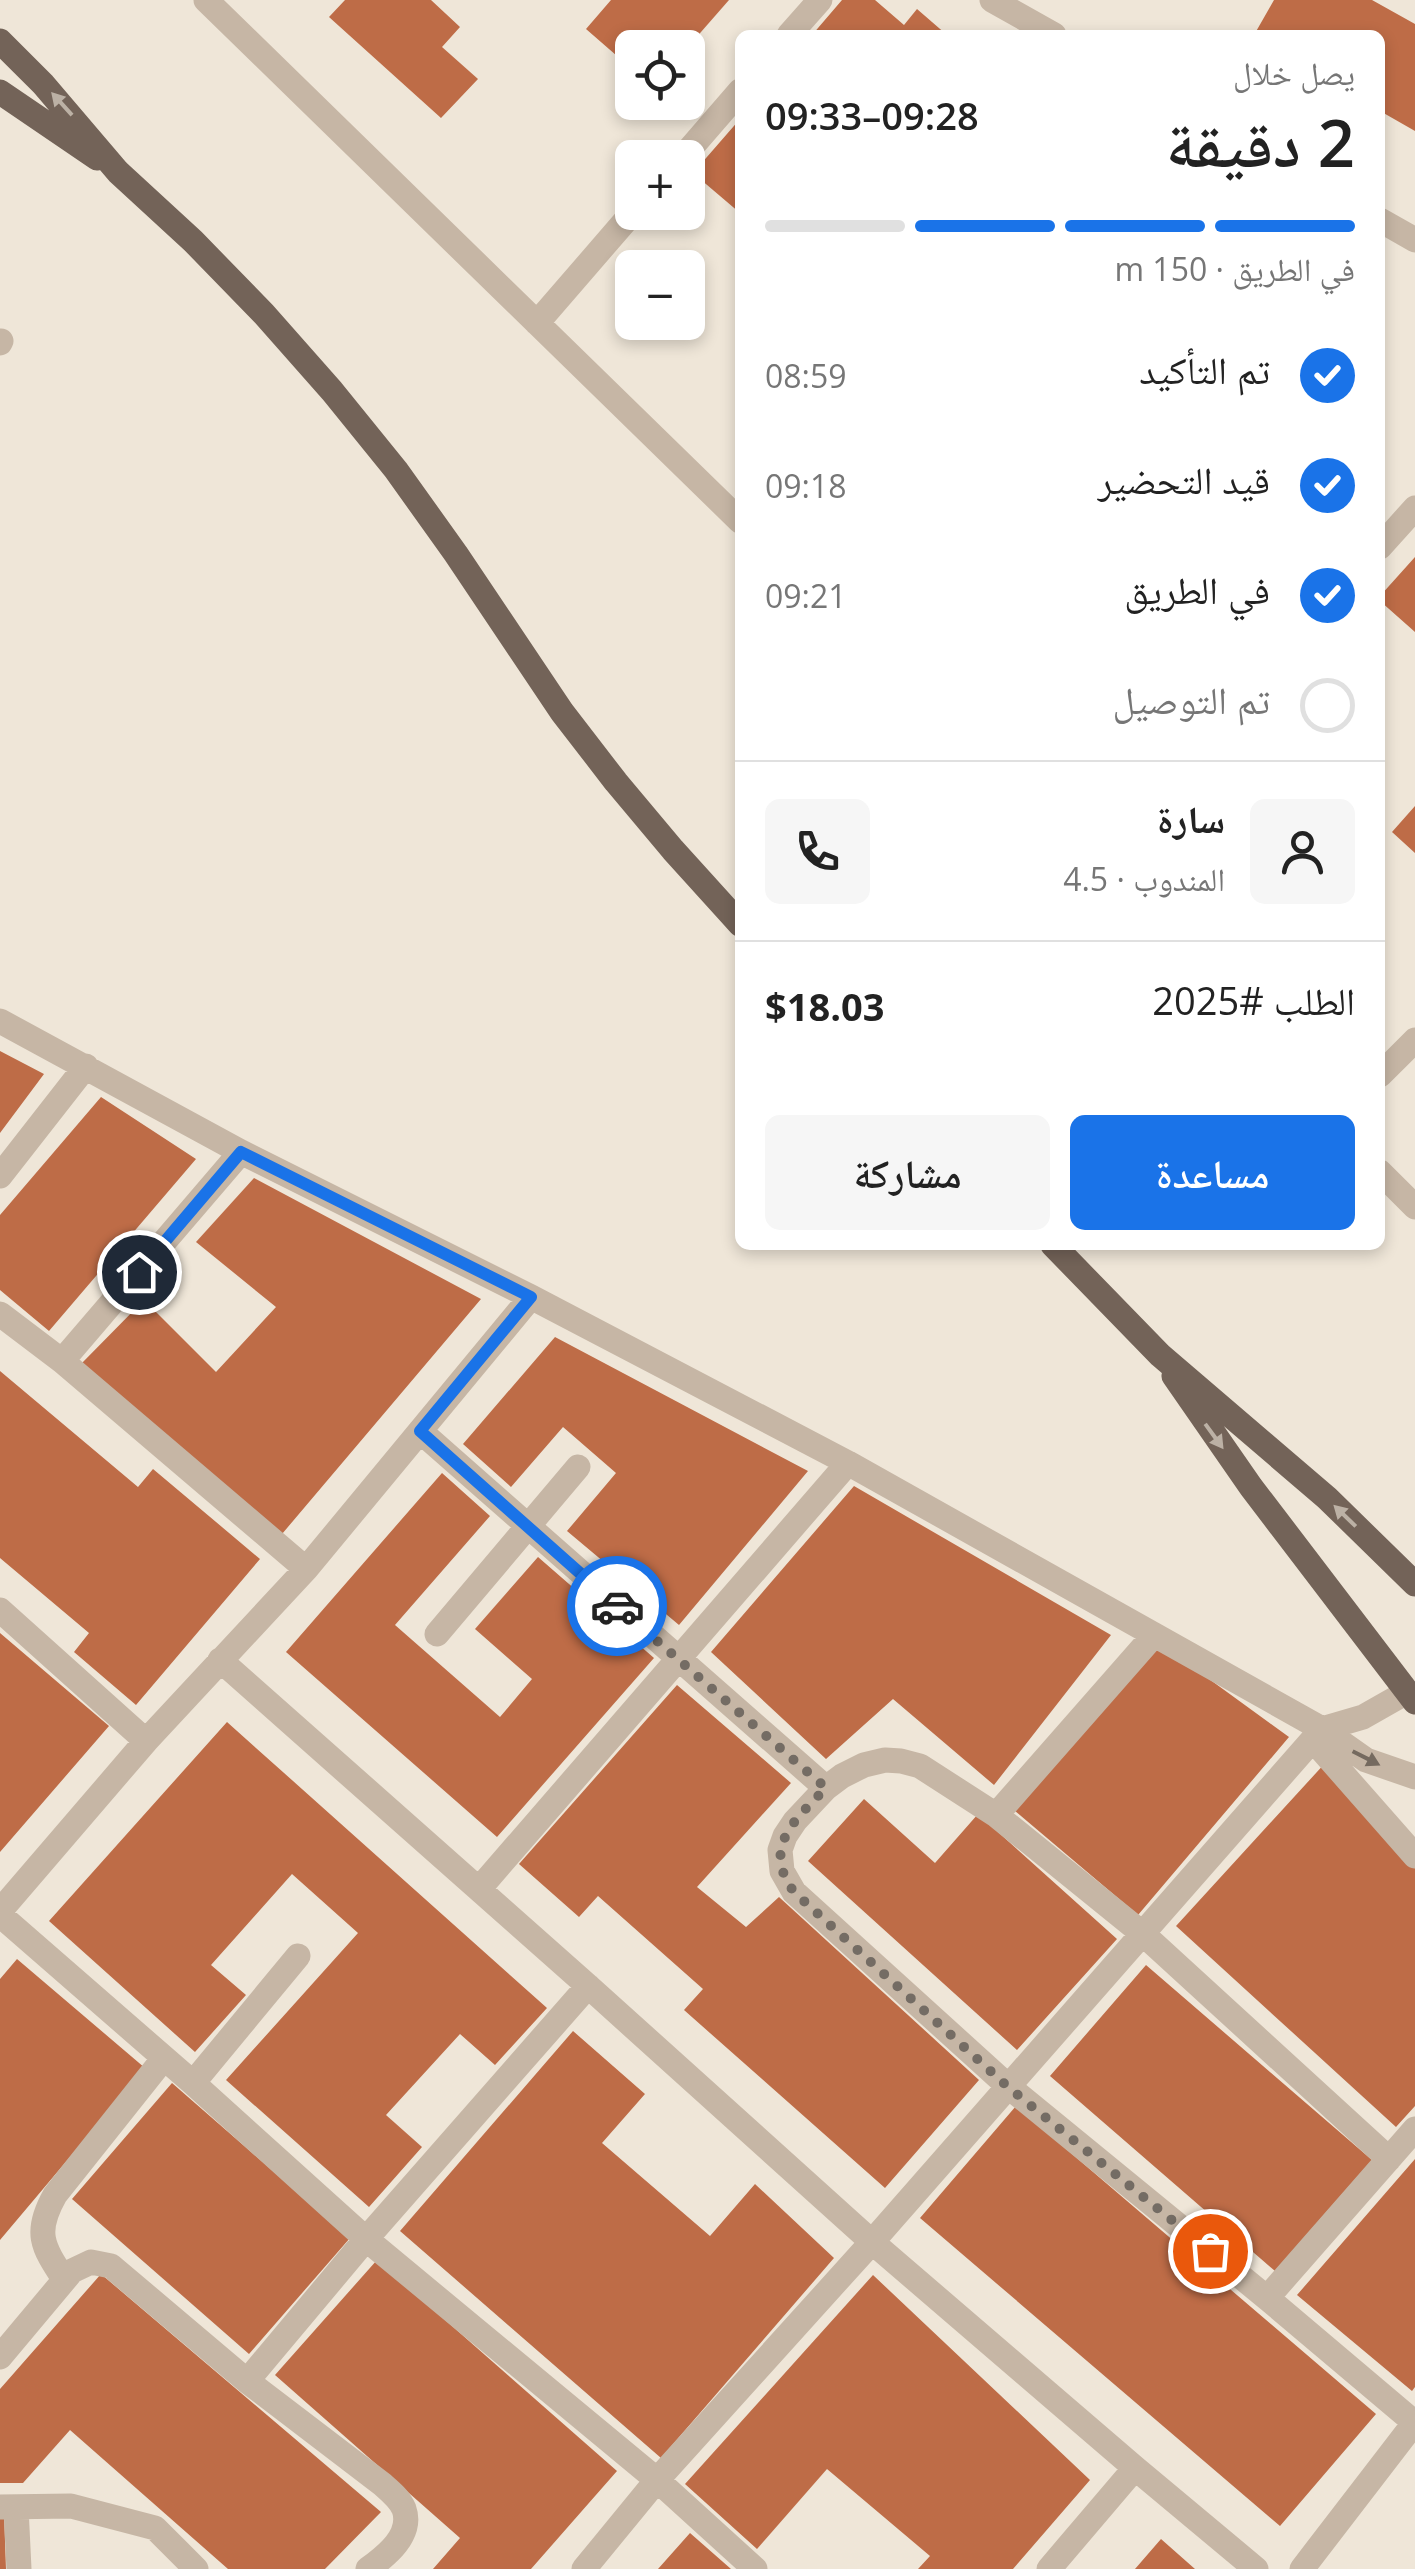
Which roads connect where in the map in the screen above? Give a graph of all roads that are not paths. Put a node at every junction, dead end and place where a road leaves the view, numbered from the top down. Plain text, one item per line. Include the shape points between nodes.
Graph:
1 (206, 0) edge
2 (820, 0) edge
3 (992, 0) edge
4 (793, 30) edge
5 (1045, 30) edge
6 (0, 42) edge
7 (0, 92) edge
8 (735, 97) edge
9 (698, 140) edge
10 (118, 172) junction
11 (1385, 223) edge
12 (617, 230) edge
13 (1415, 240) edge
14 (537, 323) junction
15 (1415, 508) edge
16 (735, 516) edge
17 (1385, 541) edge
18 (735, 918) edge
19 (0, 1021) edge
20 (1415, 1040) edge
21 (86, 1066) junction
22 (1385, 1070) edge
23 (241, 1152) junction
24 (0, 1176) edge
25 (1385, 1177) edge
26 (1415, 1207) edge
27 (1058, 1250) edge
28 (531, 1297) junction
29 (3, 1323) edge
30 (1160, 1355) junction
31 (62, 1361) junction
32 (420, 1431) junction
33 (848, 1464) junction
34 (578, 1466) dead end
35 (527, 1526) junction
36 (306, 1569) junction
37 (1415, 1584) edge
38 (0, 1610) edge
39 (438, 1634) dead end
40 (1154, 1635) junction
41 (220, 1660) junction
42 (678, 1660) junction
43 (1412, 1692) edge
44 (1318, 1734) junction
45 (146, 1741) junction
46 (1415, 1777) edge
47 (826, 1788) junction
48 (996, 1816) junction
49 (1415, 1856) edge
50 (479, 1890) junction
51 (0, 1913) edge
52 (1143, 1934) junction
53 (298, 1956) dead end
54 (588, 1986) junction
55 (164, 2058) junction
56 (194, 2083) junction
57 (1008, 2087) junction
58 (1415, 2129) edge
59 (1389, 2159) junction
60 (366, 2239) junction
61 (872, 2242) junction
62 (64, 2279) junction
63 (1268, 2298) junction
64 (0, 2356) edge
65 (248, 2381) junction
66 (1415, 2422) edge
67 (1134, 2468) junction
68 (658, 2480) junction
69 (8, 2507) edge
70 (18, 2569) edge
71 (196, 2569) edge
72 (368, 2569) edge
73 (584, 2569) edge
74 (756, 2569) edge
75 (1050, 2569) edge
76 (1256, 2569) edge
77 (1302, 2569) edge

1 - 14 street
2 - 4 street
3 - 5 street
10 -> 6 main road
7 - 10 main road
8 - 9 street
10 - 18 main road via 193,241 332,391 406,484 562,712
11 - 13 street
12 - 14 street
14 - 16 street
15 - 17 street
19 - 21 street
20 - 22 street
21 - 23 street
21 - 24 street
23 - 28 street
23 - 31 street
25 - 26 street
27 - 30 main road
28 - 32 street
28 - 33 street
29 - 31 street
37 -> 30 main road via 1328,1498
30 -> 43 main road via 1251,1487
31 - 36 street
32 - 35 street
32 - 36 street
33 - 40 street
33 - 42 street
34 - 35 street
35 - 39 street
35 - 42 street
36 - 41 street
38 - 45 street
40 - 44 street
40 - 48 street
41 - 45 street
41 - 50 street
42 - 47 street
42 - 50 street
43 - 44 street
44 -> 46 street
44 - 49 street
44 - 52 street
45 - 51 street
47 - 48 street via 864,1765 901,1761 920,1766
47 - 57 street via 785,1836 784,1879
48 - 52 street
50 - 54 street
51 - 55 street
52 - 57 street
52 - 59 street
53 - 56 street
54 - 60 street
54 - 61 street
55 - 56 street
55 - 62 street via 47,2210 44,2248
56 - 60 street
57 - 61 street
57 - 63 street
58 - 59 street
59 - 63 street
60 - 65 street
60 - 68 street
61 - 67 street
61 - 68 street
62 - 64 street
62 - 65 street via 82,2264 110,2266
63 - 66 street
65 - 72 street via 398,2498 405,2510 402,2535
66 - 77 street
67 - 75 street
67 - 76 street
68 - 73 street
68 - 74 street
69 - 70 street
69 - 71 street via 71,2506 155,2528

